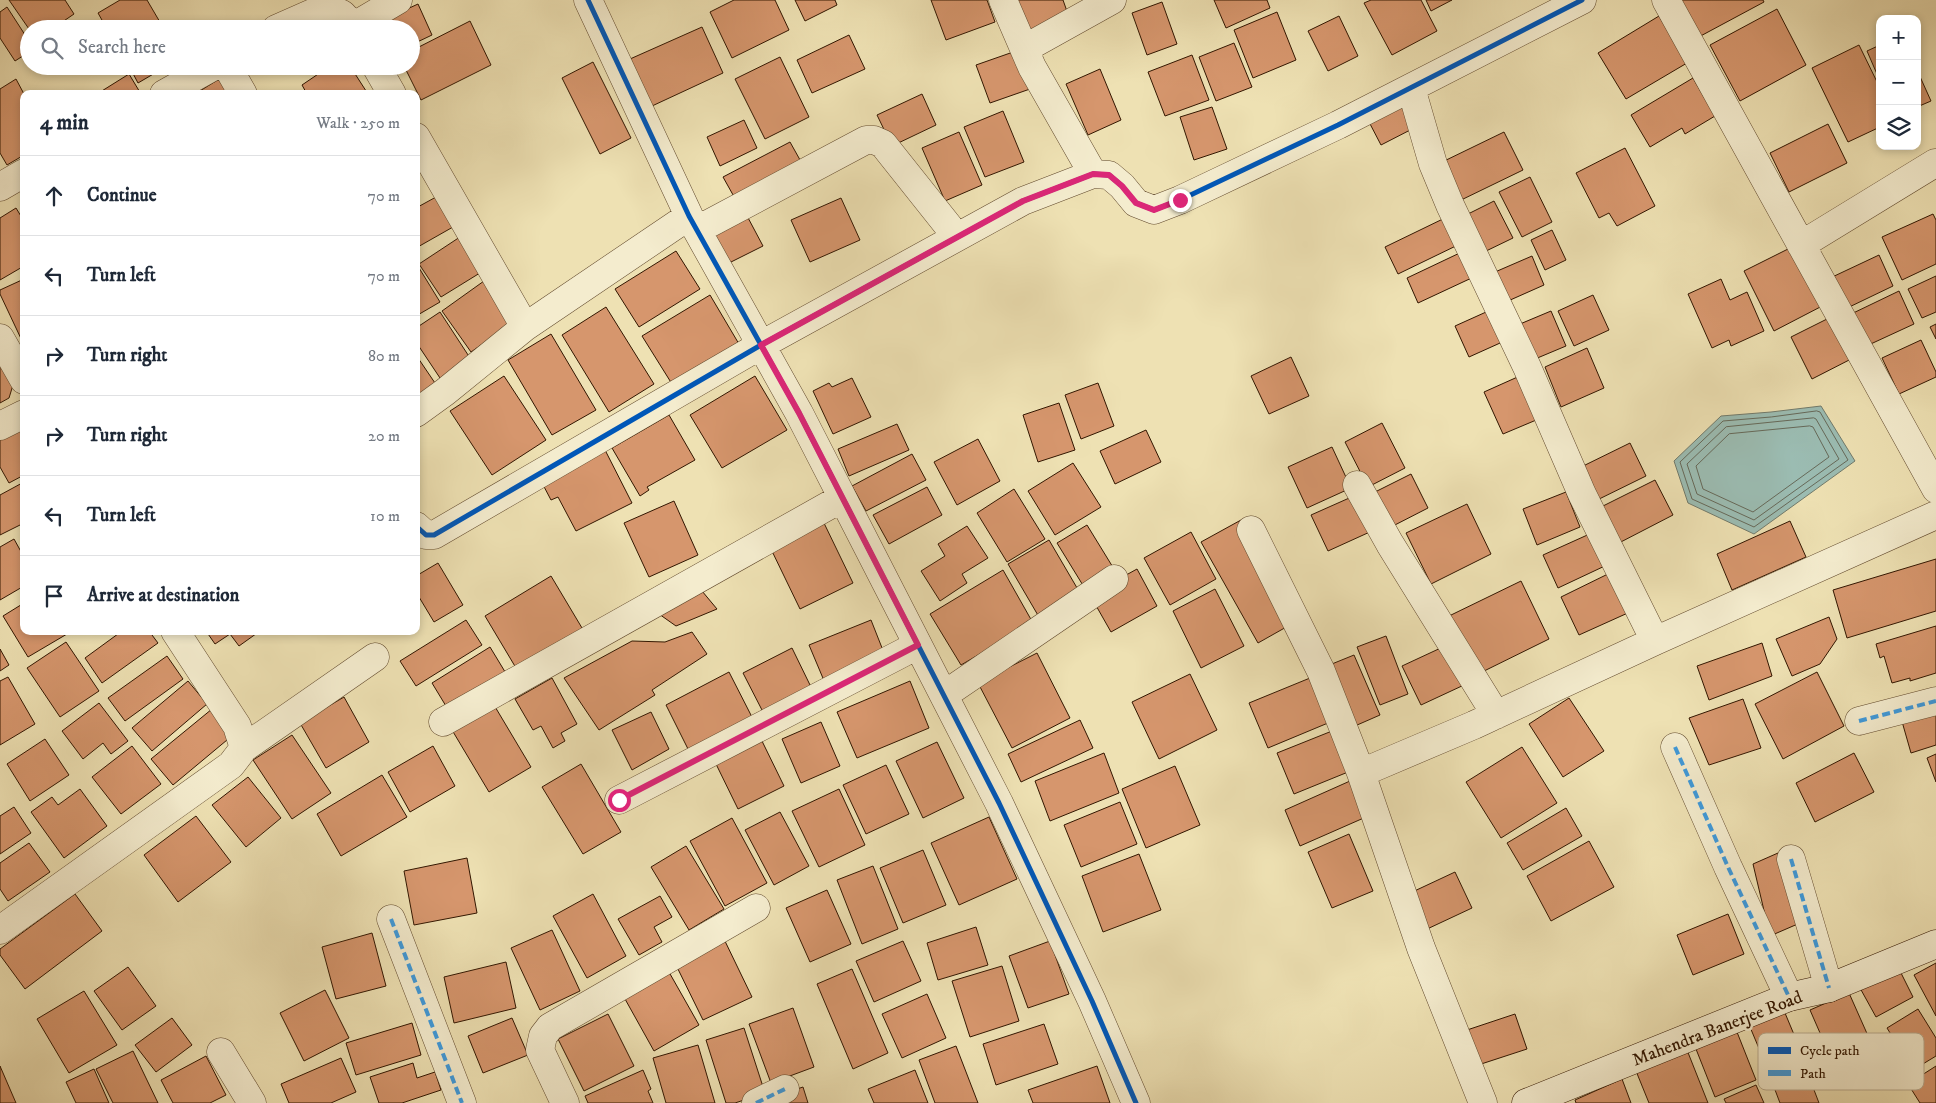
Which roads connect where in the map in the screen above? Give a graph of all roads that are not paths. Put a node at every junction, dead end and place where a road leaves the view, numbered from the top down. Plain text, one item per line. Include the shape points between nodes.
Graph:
1 (398, 0) edge
2 (588, 0) edge
3 (1003, 0) edge
4 (1112, 0) edge
5 (1582, 0) edge
6 (1666, 0) edge
7 (296, 20) edge
8 (348, 20) edge
9 (366, 20) edge
10 (1024, 50) junction
11 (198, 75) edge
12 (232, 75) edge
13 (381, 75) edge
14 (1411, 88) junction
15 (171, 90) edge
16 (241, 90) edge
17 (390, 90) edge
18 (420, 144) edge
19 (1935, 163) edge
20 (1093, 174) junction
21 (20, 175) edge
22 (0, 187) edge
23 (693, 223) junction
24 (957, 237) junction
25 (1801, 245) junction
26 (525, 327) junction
27 (0, 338) edge
28 (761, 345) junction
29 (20, 373) edge
30 (420, 410) edge
31 (20, 416) edge
32 (0, 426) edge
33 (1357, 485) dead end
34 (1936, 489) edge
35 (842, 498) junction
36 (1936, 515) edge
37 (420, 530) edge
38 (1251, 530) dead end
39 (1114, 579) dead end
40 (178, 635) edge
41 (1655, 641) junction
42 (918, 645) junction
43 (375, 657) dead end
44 (944, 695) junction
45 (1936, 701) edge
46 (1496, 715) junction
47 (1859, 721) dead end
48 (444, 722) dead end
49 (1675, 747) dead end
50 (244, 748) junction
51 (1361, 774) junction
52 (619, 800) dead end
53 (1791, 859) dead end
54 (756, 908) dead end
55 (391, 919) dead end
56 (0, 930) edge
57 (1936, 944) edge
58 (1829, 988) junction
59 (1789, 997) junction
60 (222, 1052) dead end
61 (785, 1089) dead end
62 (252, 1103) edge
63 (462, 1103) edge
64 (565, 1103) edge
65 (756, 1103) edge
66 (1136, 1103) edge
67 (1483, 1103) edge
68 (1526, 1103) edge

1 - 9 street
2 - 23 street
3 - 10 street
4 - 10 street
5 - 14 street
6 - 25 street
7 - 8 street via 326,7
10 - 20 street
11 - 15 street
12 - 16 street
13 - 17 street
14 - 20 street via 1338,126 1154,210 1136,203 1109,175
14 - 41 street via 1433,164 1450,205 1527,367 1582,494
18 - 26 street
19 - 25 street
20 - 24 street via 1023,201
21 - 22 street
23 - 24 street via 866,140 874,140 883,144
23 - 26 street
23 - 28 street
24 - 28 street
25 - 34 street
26 - 30 street
27 - 29 street
28 - 35 street
28 - 37 street via 434,535 426,535
31 - 32 street
33 - 46 street
35 - 42 street
35 - 48 street
36 - 41 street
38 - 51 street via 1310,647
39 - 44 street
40 - 50 street via 237,726
41 - 46 street
42 - 44 street
42 - 52 street
43 - 50 street
44 - 66 street via 1013,833
45 - 47 street
46 - 51 street
49 - 59 street
50 - 56 street via 231,766
51 - 67 street via 1421,948
53 - 58 street
54 - 64 street via 550,1027 543,1036 540,1050
55 - 63 street
57 - 58 street, Mahendra Banerjee Road
58 - 59 street, Mahendra Banerjee Road
59 - 68 street, Mahendra Banerjee Road
60 - 62 street
61 - 65 street

